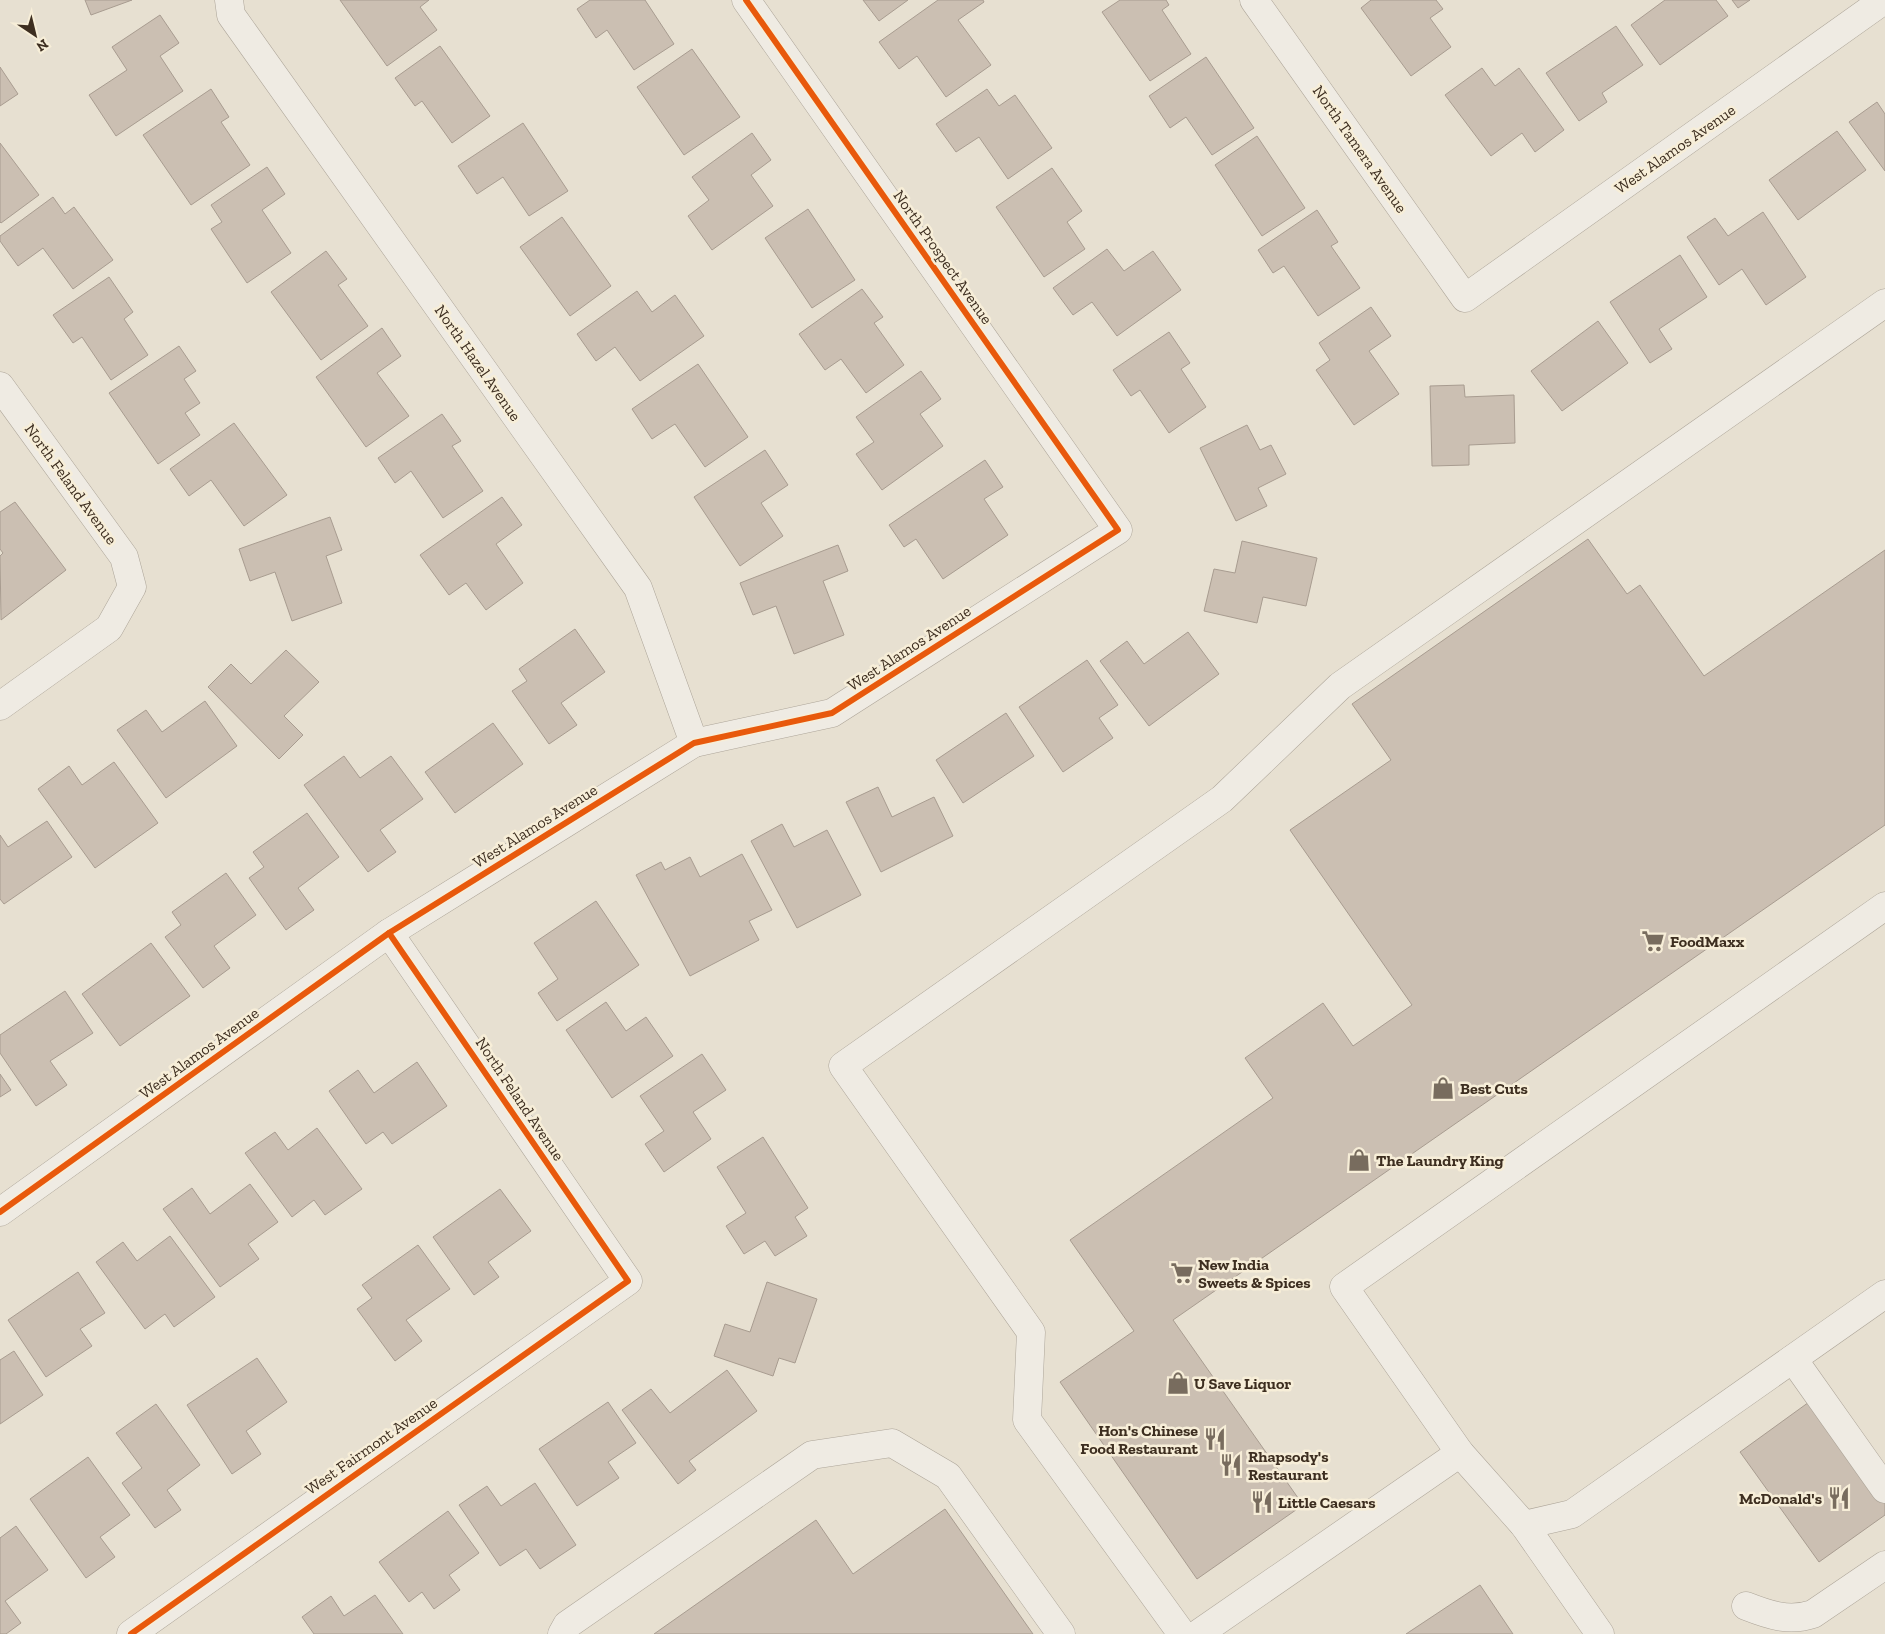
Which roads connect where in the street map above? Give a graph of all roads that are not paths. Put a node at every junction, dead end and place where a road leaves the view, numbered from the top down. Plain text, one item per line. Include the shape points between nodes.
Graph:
1 (228, 0) edge
2 (746, 0) edge
3 (1254, 0) edge
4 (1884, 0) edge
5 (1465, 298) joint
6 (1885, 303) edge
7 (0, 386) edge
8 (1118, 530) joint
9 (0, 706) edge
10 (694, 743) junction
11 (1885, 906) edge
12 (389, 933) junction
13 (0, 1212) edge
14 (628, 1281) joint
15 (1885, 1294) edge
16 (1793, 1359) junction
17 (1460, 1452) junction
18 (1885, 1489) edge
19 (1524, 1525) junction
20 (1885, 1565) edge
21 (1746, 1606) dead end
22 (131, 1634) edge
23 (562, 1634) edge
24 (1061, 1634) edge
25 (1182, 1634) edge
26 (1198, 1634) edge
27 (1600, 1634) edge

1 - 10 street, North Hazel Avenue via 231,15 638,588
2 - 8 street, North Prospect Avenue
3 - 5 street, North Tamera Avenue
4 - 5 street, West Alamos Avenue
6 - 25 street via 1340,686 1222,799 843,1066 1032,1332 1027,1420
7 - 9 street, North Feland Avenue via 124,557 132,587 109,628
8 - 10 street, West Alamos Avenue via 832,713
10 - 12 street, West Alamos Avenue
11 - 17 street via 1344,1287
12 - 13 street, West Alamos Avenue
12 - 14 street, North Feland Avenue
14 - 22 street, West Fairmont Avenue
15 - 16 street
16 - 18 street
16 - 19 street via 1572,1514
17 - 19 street
17 - 26 street
19 - 27 street
20 - 21 street via 1813,1614 1800,1618 1767,1614
23 - 24 street via 567,1625 812,1455 892,1443 948,1476

